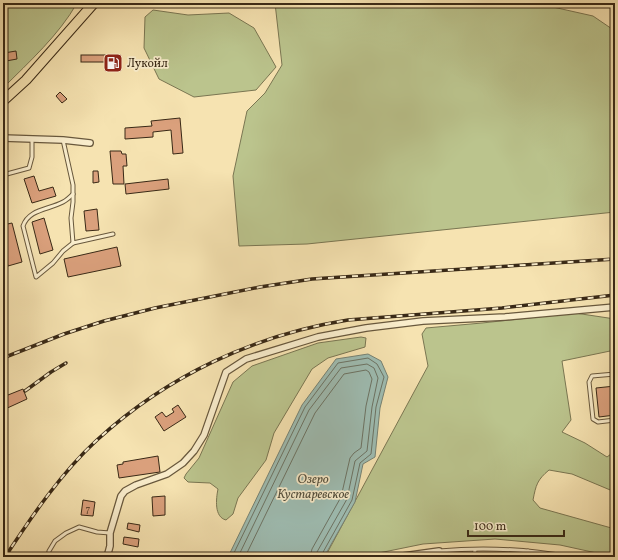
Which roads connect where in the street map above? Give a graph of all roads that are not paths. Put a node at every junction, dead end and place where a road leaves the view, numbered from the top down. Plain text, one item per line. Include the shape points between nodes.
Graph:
1 (94, 3) edge
2 (3, 101) edge
3 (3, 138) edge
4 (32, 139) junction
5 (63, 140) junction
6 (90, 143) dead end
7 (3, 174) edge
8 (73, 194) junction
9 (113, 234) dead end
10 (73, 244) junction
11 (615, 307) edge
12 (615, 374) edge
13 (615, 420) edge
14 (110, 533) junction
15 (475, 550) junction
16 (528, 551) junction
17 (438, 554) edge
18 (48, 557) edge
19 (107, 557) edge
20 (396, 557) edge
21 (474, 557) edge
22 (526, 557) edge
23 (569, 557) edge

1 - 2 main road via 26,80
3 - 4 street
4 - 5 street
4 - 7 lane via 29,168
5 - 6 street
5 - 8 lane
8 - 10 lane
8 - 10 lane via 65,202 34,213 25,220 23,226 36,277
9 - 10 lane
11 - 14 street via 366,328 318,338 246,359 226,372 204,435 194,451 167,474 125,490
12 - 13 lane via 592,376 589,382 593,418 598,422
14 - 18 lane via 78,527 55,541
14 - 19 street
15 - 16 lane
15 - 17 lane
15 - 21 lane
16 - 22 lane
16 - 23 lane
17 - 20 street

